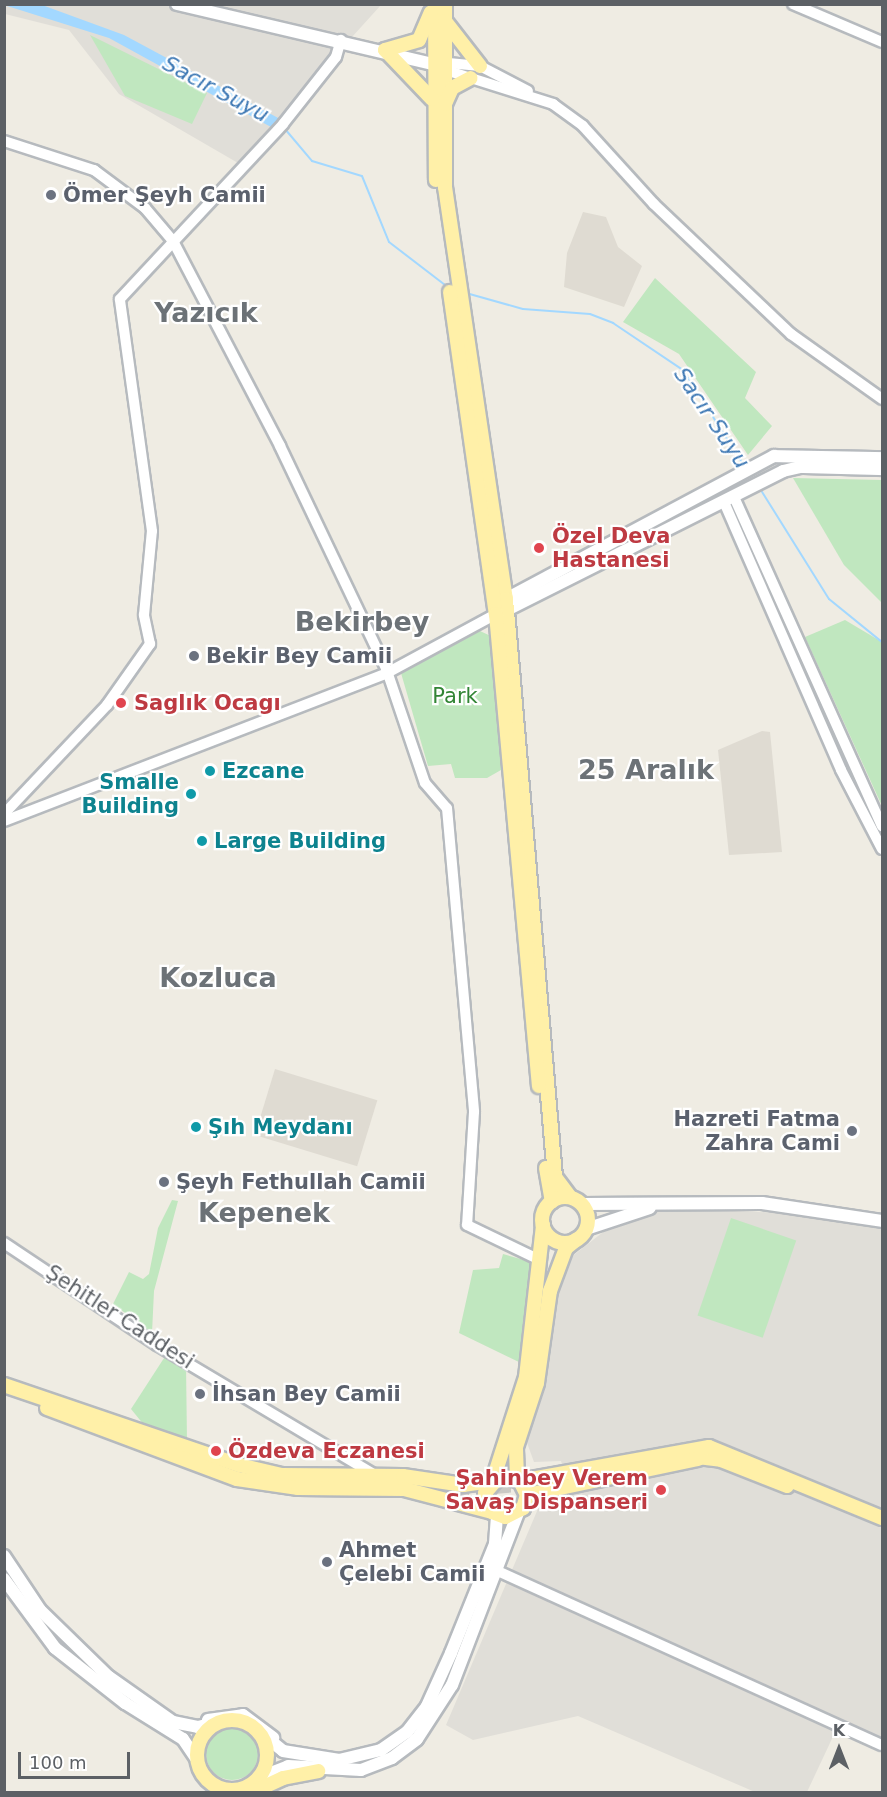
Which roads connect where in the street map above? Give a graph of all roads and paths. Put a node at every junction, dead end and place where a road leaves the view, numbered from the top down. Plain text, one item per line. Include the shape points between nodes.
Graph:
1 (177, 4) edge
2 (434, 4) edge
3 (793, 4) edge
4 (444, 10) edge
5 (341, 40) junction
6 (882, 42) edge
7 (385, 51) junction
8 (440, 65) junction
9 (480, 66) junction
10 (471, 78) junction
11 (531, 94) junction
12 (437, 104) junction
13 (4, 141) edge
14 (173, 241) junction
15 (452, 277) junction
16 (882, 399) edge
17 (882, 458) edge
18 (882, 469) edge
19 (729, 500) junction
20 (503, 608) junction
21 (387, 673) junction
22 (4, 814) edge
23 (4, 821) edge
24 (882, 826) edge
25 (882, 849) edge
26 (552, 1201) junction
27 (576, 1201) junction
28 (678, 1203) junction
29 (882, 1221) edge
30 (543, 1225) junction
31 (581, 1234) junction
32 (4, 1244) edge
33 (540, 1260) junction
34 (4, 1385) edge
35 (4, 1393) edge
36 (47, 1408) junction
37 (75, 1409) junction
38 (147, 1442) junction
39 (709, 1447) junction
40 (672, 1456) junction
41 (721, 1460) junction
42 (267, 1476) dead end
43 (518, 1479) junction
44 (492, 1480) junction
45 (381, 1482) junction
46 (539, 1482) tunnel mouth
47 (527, 1495) junction
48 (495, 1513) junction
49 (518, 1513) junction
50 (882, 1518) edge
51 (882, 1527) edge
52 (4, 1556) edge
53 (500, 1572) junction
54 (4, 1579) edge
55 (173, 1722) junction
56 (218, 1722) junction
57 (261, 1733) junction
58 (882, 1745) edge
59 (283, 1751) junction
60 (197, 1760) junction
61 (318, 1771) junction
62 (260, 1777) junction
63 (210, 1787) edge
64 (244, 1792) edge

1 - 5 main road
2 - 7 main road via 419,40
2 - 8 main road
3 - 6 street
4 - 8 main road
4 - 9 main road via 457,41
5 - 7 main road
5 - 14 street via 336,57 280,128
7 - 8 main road
7 - 12 main road
8 - 9 street
8 - 10 street
8 - 12 main road
9 - 11 street
10 - 11 street
10 - 12 main road via 452,88
11 - 16 street via 583,126 654,204 792,334
12 - 15 main road
13 - 14 street via 94,170 145,208
14 - 21 street via 270,426
14 - 22 street via 118,306 152,531 144,615 150,644 107,705
15 - 20 main road via 462,313
15 - 20 main road via 451,299
17 - 20 main road via 784,454 755,466
18 - 19 main road via 800,467 763,480
19 - 20 main road
19 - 24 street
19 - 25 street via 841,770
20 - 21 street
20 - 26 main road
20 - 27 main road via 555,1177
21 - 23 street
21 - 33 street via 425,783 447,808 474,1112 467,1225
26 - 27 main road
26 - 30 main road
27 - 28 main road
27 - 31 main road
28 - 29 main road via 762,1203
28 - 31 main road via 613,1217
30 - 31 main road via 556,1241
30 - 33 main road
31 - 43 main road via 566,1248 550,1291 537,1383 516,1448
32 - 45 street, Şehitler Caddesi via 157,1345
33 - 44 main road via 525,1377
34 - 37 main road
35 - 36 main road
36 - 38 main road
36 - 45 main road via 237,1479 298,1488
37 - 38 main road
37 - 45 main road via 239,1465 312,1477
38 - 42 main road
39 - 40 main road
39 - 43 main road
39 - 50 main road
40 - 41 main road
40 - 46 main road
41 - 47 main road via 673,1463
41 - 51 main road
43 - 44 main road
43 - 47 main road
44 - 45 main road via 463,1485
44 - 48 main road via 485,1493
45 - 48 main road
47 - 49 main road
48 - 49 main road
48 - 59 main road via 498,1532 484,1572 439,1683 416,1724 381,1750 351,1759
49 - 53 main road
52 - 55 main road via 65,1639
53 - 58 street
53 - 61 main road via 452,1685 423,1733 392,1758 361,1770
54 - 60 main road via 55,1648 125,1703 183,1739
55 - 56 main road via 198,1727
55 - 59 main road via 243,1714 264,1726
56 - 57 main road via 242,1720
56 - 60 main road via 201,1738
57 - 59 main road
57 - 62 main road via 268,1754
60 - 63 main road
61 - 62 main road via 288,1766
61 - 64 main road
62 - 64 main road
63 - 64 main road

